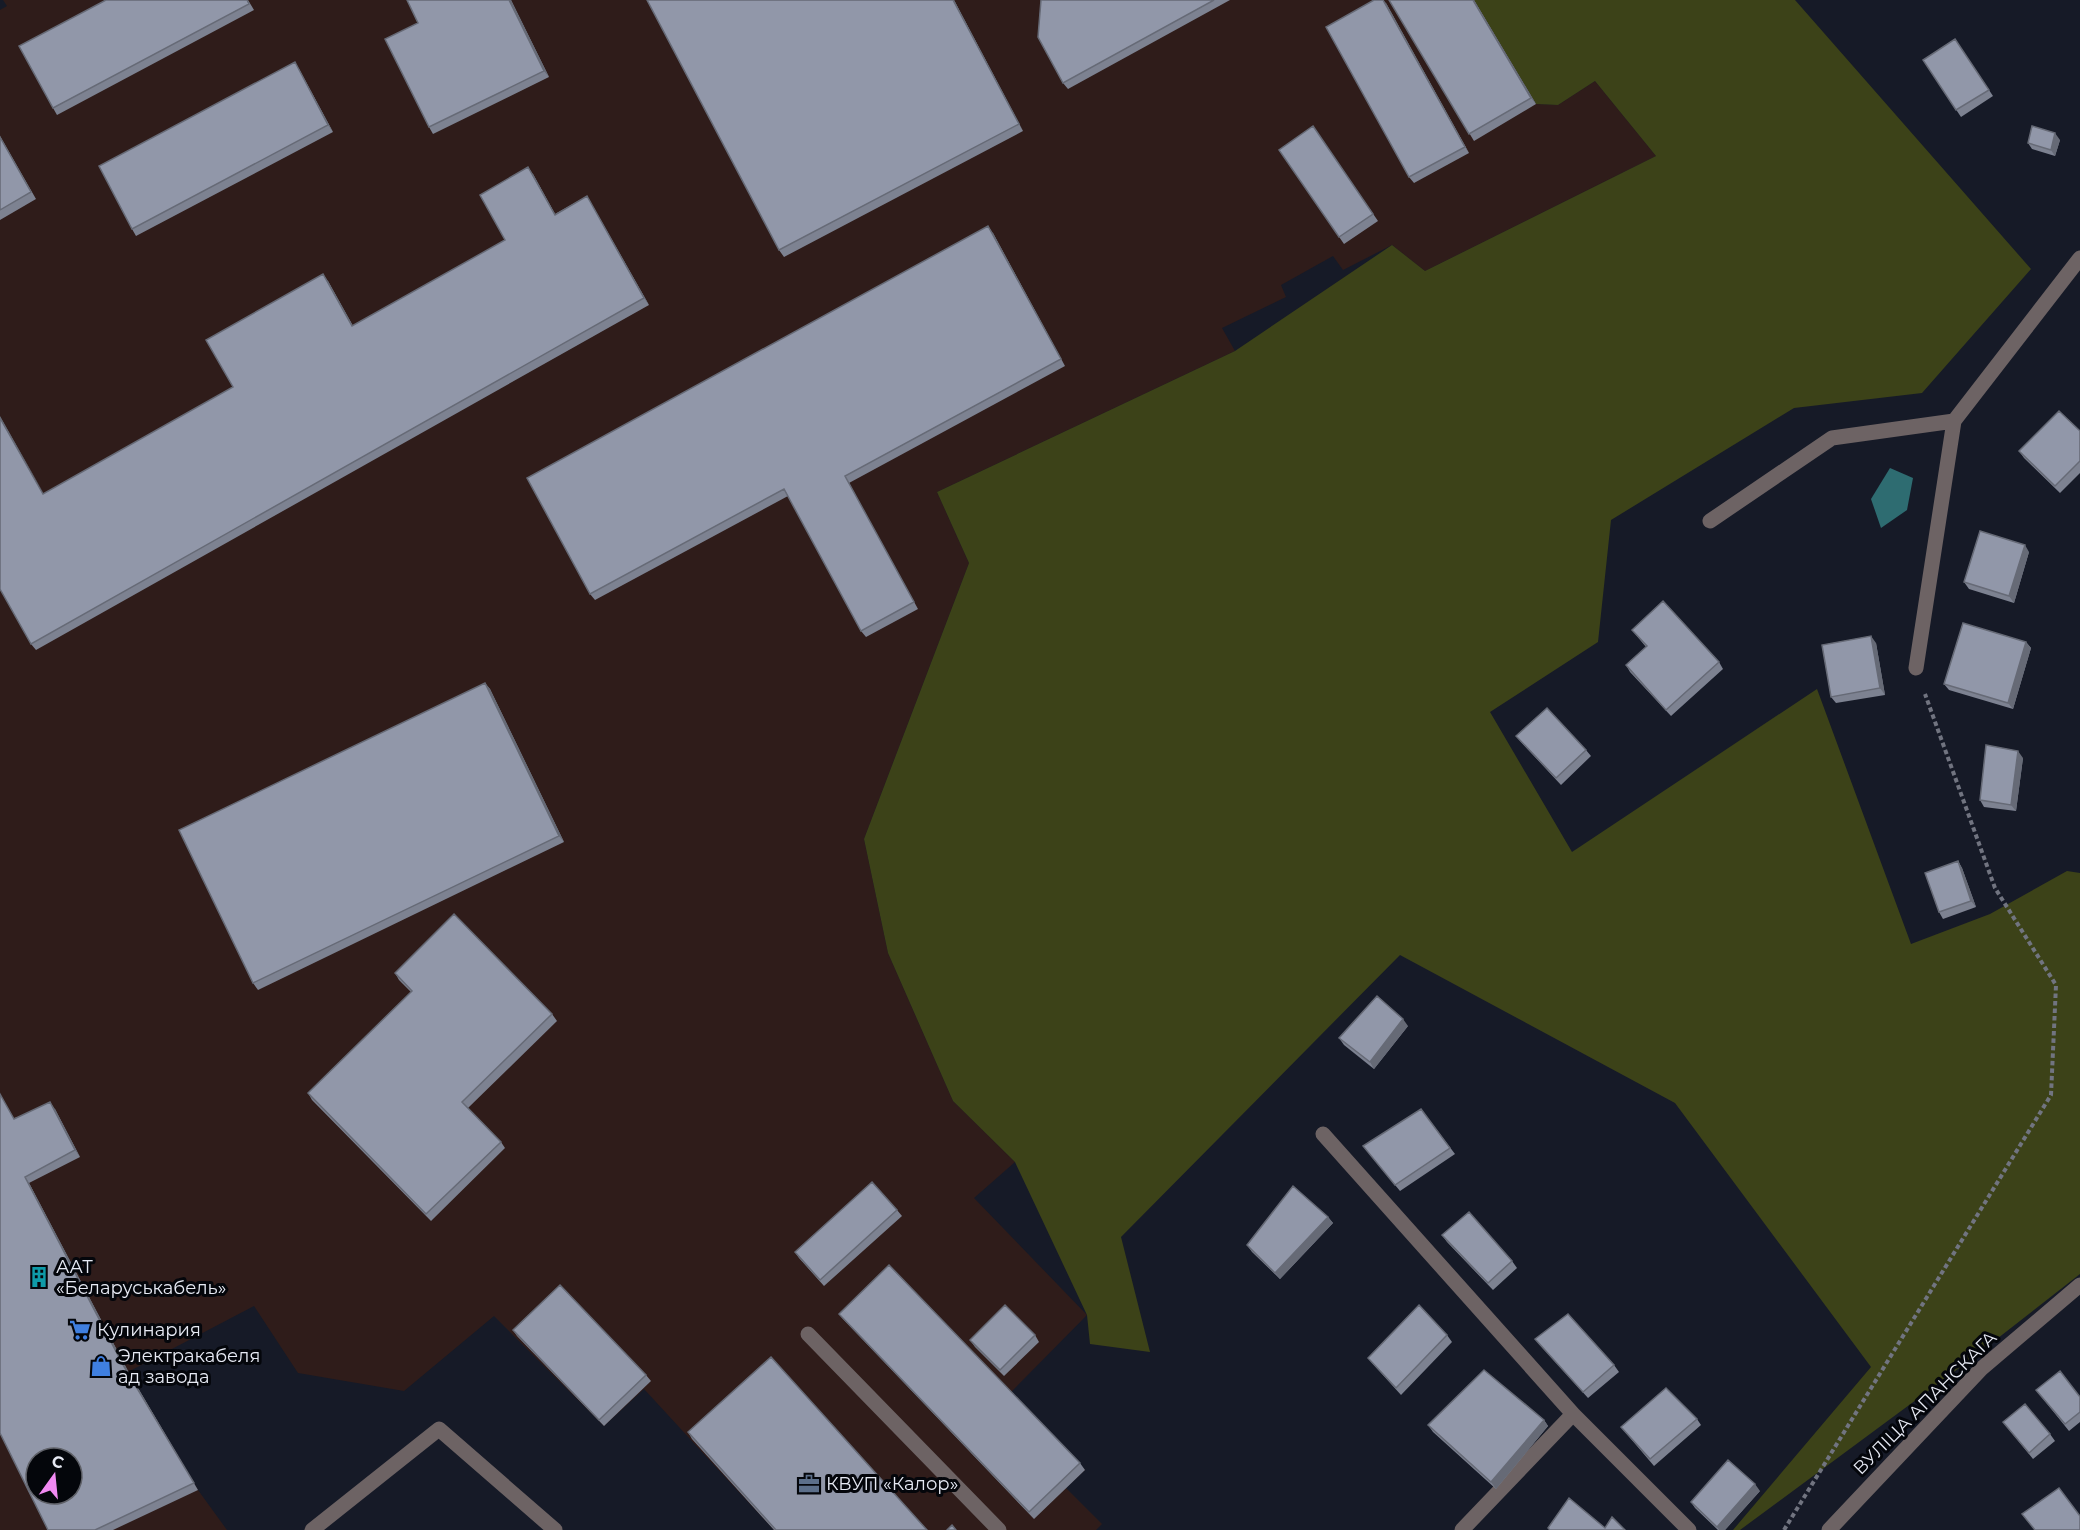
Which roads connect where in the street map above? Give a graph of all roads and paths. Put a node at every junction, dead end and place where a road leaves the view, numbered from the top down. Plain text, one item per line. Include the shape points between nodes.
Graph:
1 (2080, 258) edge
2 (1954, 421) junction
3 (1710, 521) dead end
4 (1916, 668) joint
5 (1323, 1134) dead end
6 (2080, 1285) edge
7 (808, 1334) dead end
8 (1573, 1414) junction
9 (312, 1530) edge
10 (555, 1530) edge
11 (999, 1530) edge
12 (1462, 1530) edge
13 (1689, 1530) edge
14 (1785, 1530) edge
15 (1828, 1530) edge

1 - 2 street
2 - 3 street via 1832,438
2 - 4 street
4 - 14 path via 1995,888 2056,985 2051,1095
5 - 8 street
6 - 15 street, ВУЛІЦА АПАНСКАГА via 1981,1369
7 - 11 street
8 - 12 street
8 - 13 street
9 - 10 street via 440,1429

